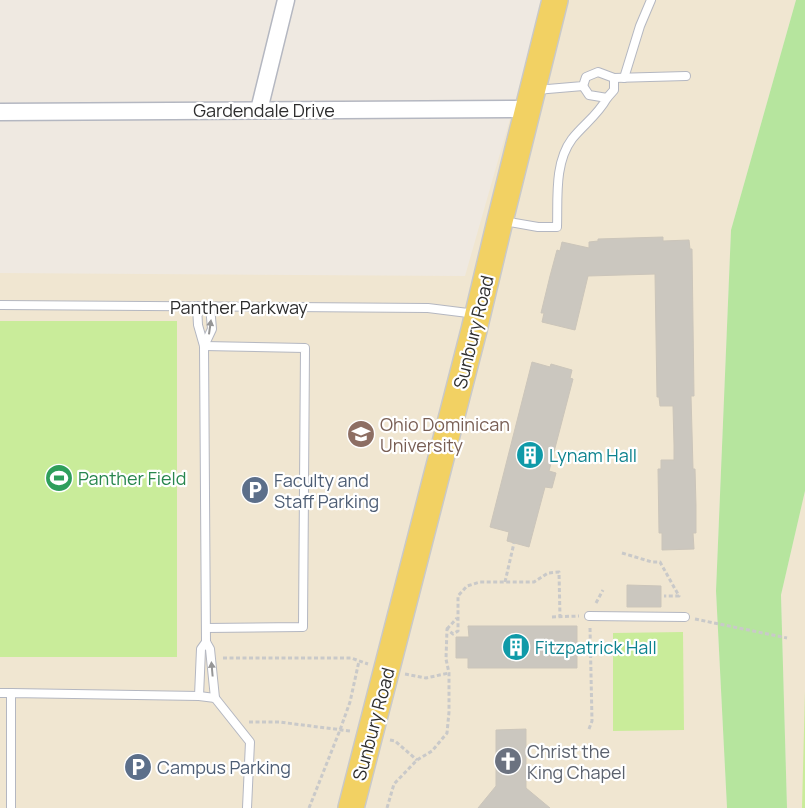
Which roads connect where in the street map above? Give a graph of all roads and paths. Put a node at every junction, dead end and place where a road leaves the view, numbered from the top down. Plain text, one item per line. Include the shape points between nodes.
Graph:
1 (286, 0) edge
2 (555, 0) edge
3 (651, 0) edge
4 (686, 76) dead end
5 (614, 78) junction
6 (624, 78) junction
7 (584, 86) junction
8 (607, 98) junction
9 (530, 100) junction
10 (260, 110) junction
11 (0, 112) edge
12 (500, 221) junction
13 (0, 305) edge
14 (197, 306) junction
15 (210, 306) junction
16 (478, 314) junction
17 (204, 346) junction
18 (514, 543) dead end
19 (622, 553) dead end
20 (505, 582) junction
21 (664, 596) dead end
22 (560, 616) junction
23 (589, 616) junction
24 (458, 617) junction
25 (552, 617) dead end
26 (685, 617) joint
27 (206, 628) junction
28 (447, 629) junction
29 (787, 638) dead end
30 (206, 642) junction
31 (220, 658) dead end
32 (359, 661) junction
33 (387, 670) junction
34 (448, 673) junction
35 (0, 693) edge
36 (11, 693) junction
37 (199, 696) junction
38 (215, 698) junction
39 (246, 722) dead end
40 (588, 729) dead end
41 (340, 730) junction
42 (11, 808) edge
43 (248, 808) edge
44 (309, 808) edge
45 (351, 808) edge
46 (387, 808) edge

1 - 10 street
2 - 9 main road, Sunbury Road
3 - 6 lane
4 - 6 lane
5 - 6 lane
5 - 7 lane via 598,72 586,77
5 - 8 lane via 614,90
7 - 8 lane via 588,95
7 - 9 lane
8 - 12 lane via 601,109 564,149 558,187 557,227
9 - 10 street, Gardendale Drive
9 - 12 main road, Sunbury Road
10 - 11 street, Gardendale Drive
12 - 16 main road, Sunbury Road
13 - 14 lane, Panther Parkway
14 - 15 lane, Panther Parkway
14 - 17 lane
15 - 16 lane, Panther Parkway via 428,308
17 -> 15 lane via 212,329
16 - 33 main road, Sunbury Road
17 - 27 lane
17 - 27 lane via 305,348 303,627
18 - 20 path
19 - 21 path via 660,562 678,596
20 - 22 path via 534,582 548,572 559,572
20 - 24 path via 480,582 467,586 458,596
22 - 23 path
22 - 25 path
23 - 26 lane
23 - 40 path via 592,721
24 - 28 path
24 - 28 path via 458,631 453,634
26 - 29 path
27 - 30 lane
28 - 34 path
30 - 37 lane via 201,649
38 -> 30 lane via 210,649
31 - 32 path via 316,657
32 - 33 path
32 - 41 path
33 - 34 path via 426,678
33 - 45 main road, Sunbury Road
34 - 46 path via 447,733 432,751 417,760 394,784
35 - 36 lane
36 - 37 lane
36 - 42 lane
37 - 38 lane
38 - 43 lane via 250,742
39 - 41 path via 279,722
41 - 44 path

